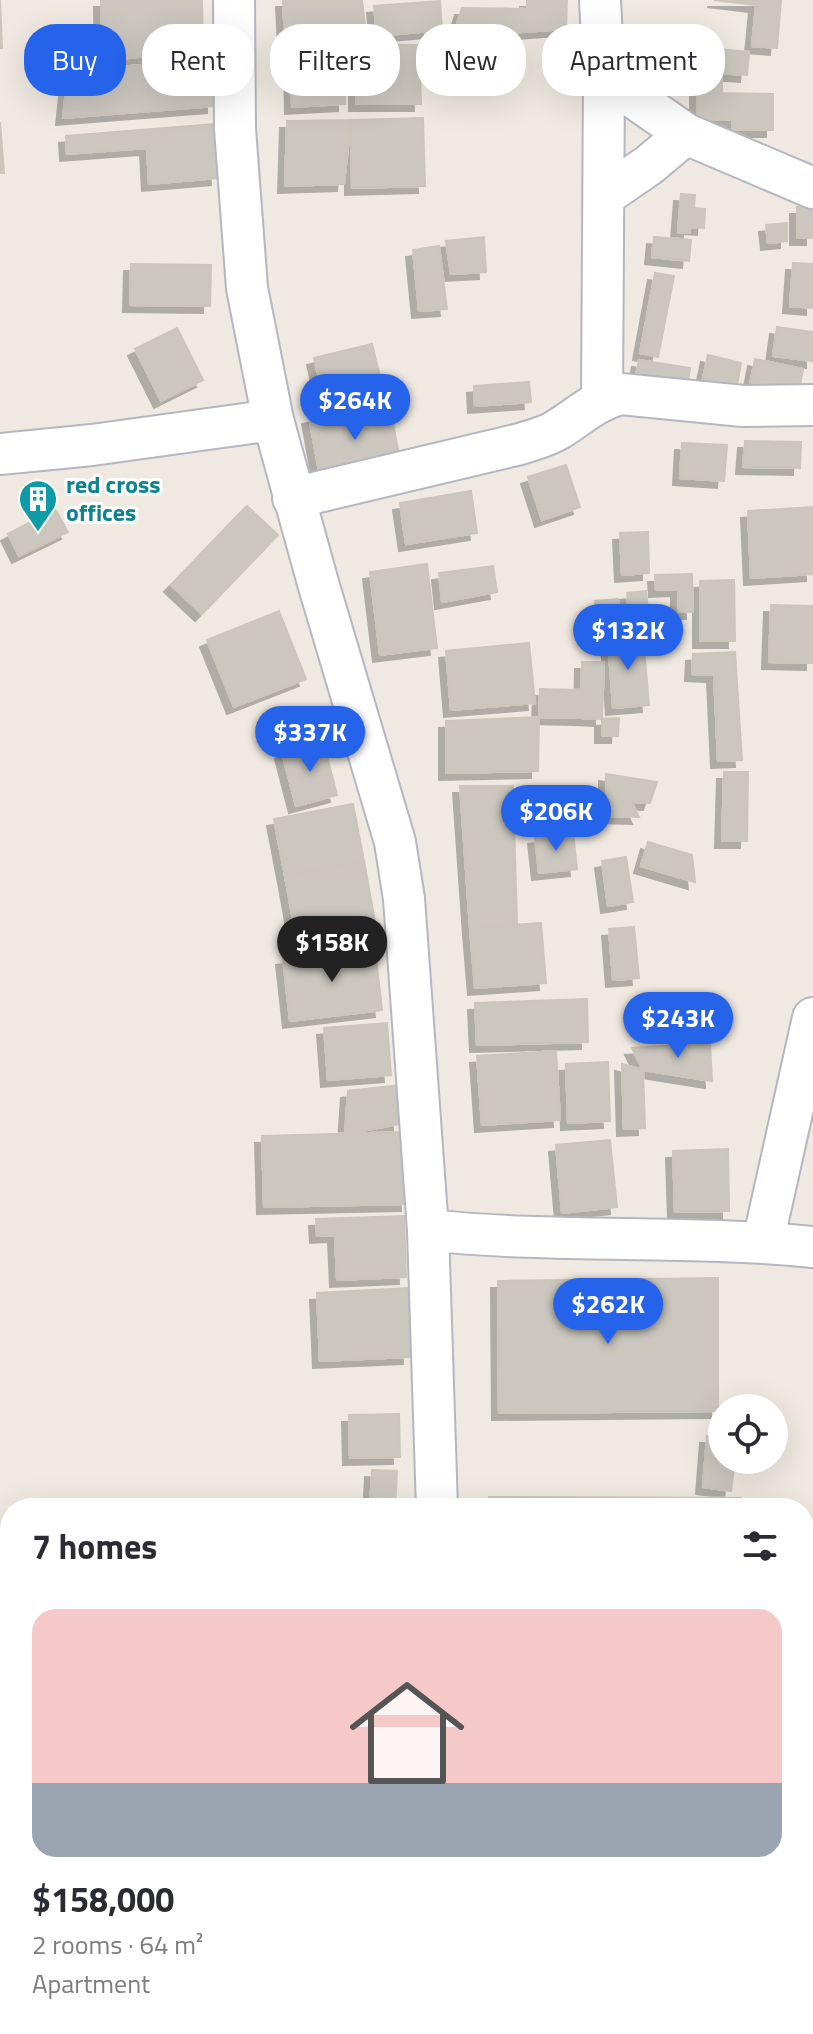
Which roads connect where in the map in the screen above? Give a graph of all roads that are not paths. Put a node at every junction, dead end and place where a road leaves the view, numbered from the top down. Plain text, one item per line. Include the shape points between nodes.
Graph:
1 (234, 0) edge
2 (600, 0) edge
3 (601, 24) edge
4 (604, 96) edge
5 (631, 96) edge
6 (686, 134) junction
7 (813, 188) edge
8 (604, 196) junction
9 (602, 400) junction
10 (813, 405) edge
11 (273, 420) junction
12 (0, 454) edge
13 (293, 498) junction
14 (813, 1018) edge
15 (428, 1230) junction
16 (763, 1242) junction
17 (813, 1247) edge
18 (437, 1498) edge

1 - 11 street via 235,129 247,288
2 - 3 street
4 - 8 street
5 - 6 street
6 - 7 street
6 - 8 street
8 - 9 street
9 - 10 street via 629,394 743,406
9 - 13 street via 556,431 520,444
11 - 12 street
11 - 13 street
13 - 15 street via 395,842 415,1025
14 - 16 street
15 - 16 street via 488,1237
15 - 18 street
16 - 17 street

